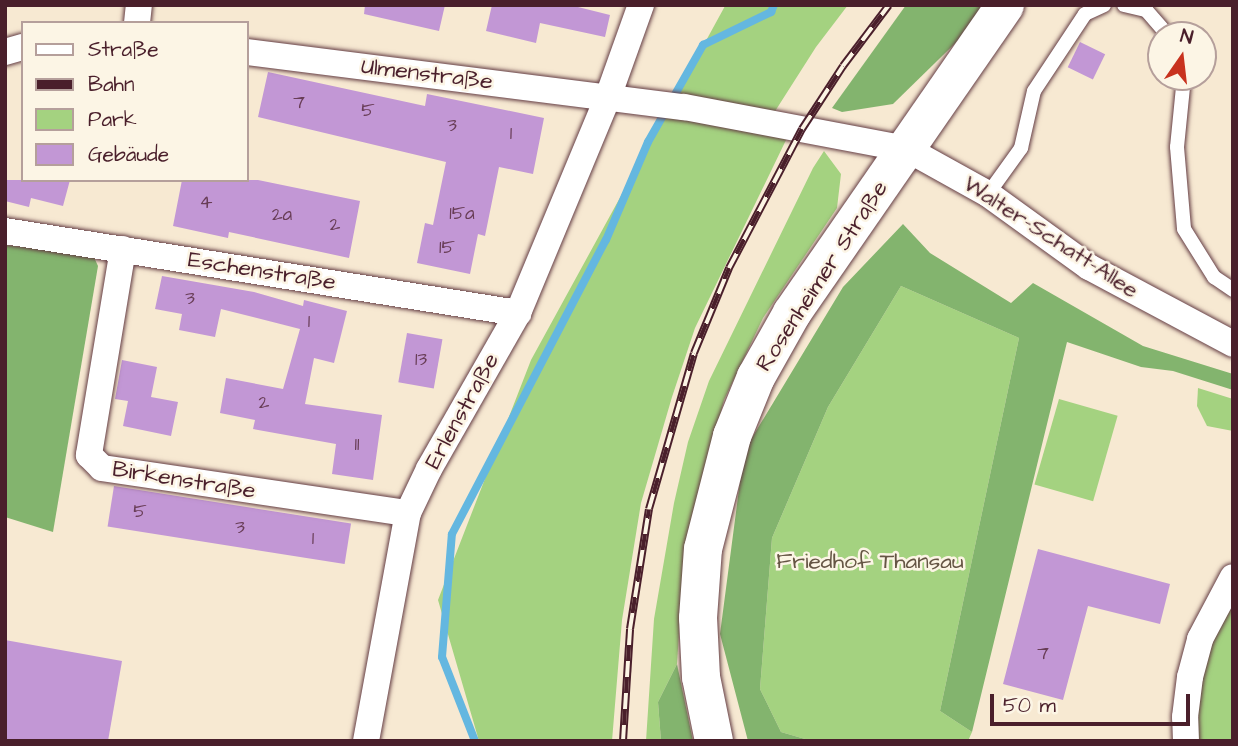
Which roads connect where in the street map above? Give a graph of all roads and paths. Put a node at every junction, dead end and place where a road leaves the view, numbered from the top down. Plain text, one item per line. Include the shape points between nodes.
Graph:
1 (641, 5) edge
2 (1004, 5) edge
3 (1104, 5) edge
4 (1124, 5) edge
5 (1156, 21) edge
6 (248, 52) edge
7 (1183, 91) edge
8 (608, 97) junction
9 (907, 149) junction
10 (988, 194) junction
11 (5, 232) edge
12 (123, 249) junction
13 (1233, 290) edge
14 (518, 313) junction
15 (1233, 344) edge
16 (408, 513) junction
17 (1233, 577) edge
18 (366, 741) edge
19 (714, 741) edge
20 (1186, 741) edge

1 - 8 street, Erlenstraße
2 - 9 main road, Rosenheimer Straße
3 - 10 lane via 1085,13 1034,91 1021,148
4 - 5 lane via 1146,10
6 - 8 street, Ulmenstraße
7 - 13 lane via 1177,147 1184,229 1214,277
8 - 9 street
8 - 14 street, Erlenstraße
9 - 10 street, Walter-Schatt-Allee
9 - 19 main road, Rosenheimer Straße via 792,313 756,377 732,436 703,549 698,618 701,677
10 - 15 street, Walter-Schatt-Allee via 1089,267
11 - 12 street, Eschenstraße
12 - 14 street, Eschenstraße
12 - 16 street, Birkenstraße via 89,455 102,468
14 - 16 street, Erlenstraße
16 - 18 street, Erlenstraße
17 - 20 street via 1200,639 1190,677

